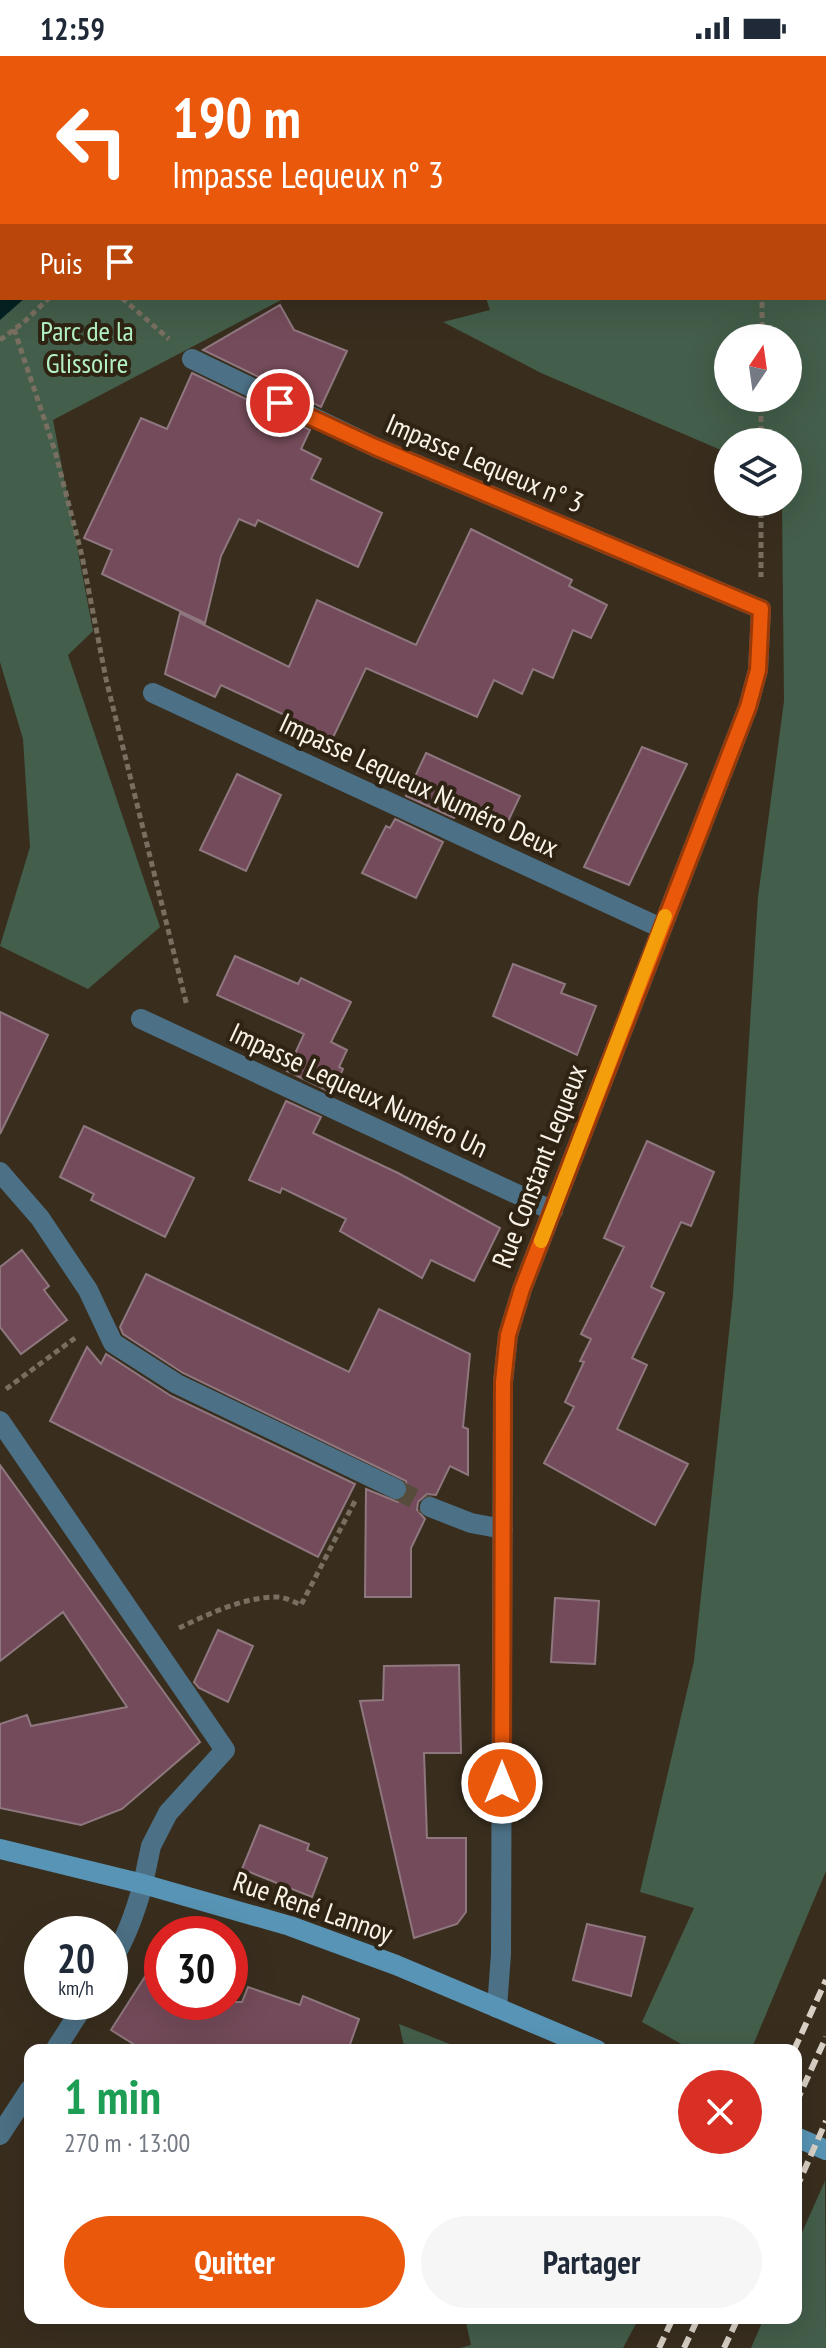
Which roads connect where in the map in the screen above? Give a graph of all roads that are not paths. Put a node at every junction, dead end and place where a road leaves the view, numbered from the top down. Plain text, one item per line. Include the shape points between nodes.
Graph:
1 (192, 359) road end
2 (761, 609) joint
3 (153, 693) dead end
4 (661, 928) junction
5 (141, 1019) dead end
6 (0, 1172) edge
7 (553, 1211) junction
8 (0, 1421) edge
9 (396, 1489) tunnel mouth
10 (430, 1507) tunnel mouth
11 (503, 1529) junction
12 (0, 1849) edge
13 (143, 1884) junction
14 (128, 1931) edge
15 (497, 2008) junction
16 (74, 2020) edge
17 (59, 2044) edge
18 (583, 2044) edge
19 (24, 2098) edge
20 (0, 2135) edge
21 (802, 2140) edge
22 (826, 2150) edge

1 - 2 street, Impasse Lequeux n° 3 via 375,447
2 - 4 street, Rue Constant Lequeux via 758,670 748,707
3 - 4 street, Impasse Lequeux Numéro Deux
4 - 7 street, Rue Constant Lequeux
5 - 7 street, Impasse Lequeux Numéro Un
6 - 9 street via 40,1218 88,1290 113,1343 177,1384
7 - 11 street, Rue Constant Lequeux via 508,1335
8 - 13 street via 225,1750 168,1813 151,1846
10 - 11 street
11 - 15 street, Rue Constant Lequeux
12 - 13 street, Rue René Lannoy
13 - 14 street
13 - 15 street, Rue René Lannoy via 290,1926
15 - 18 street, Rue René Lannoy
16 - 17 street
19 - 20 street
21 - 22 street

